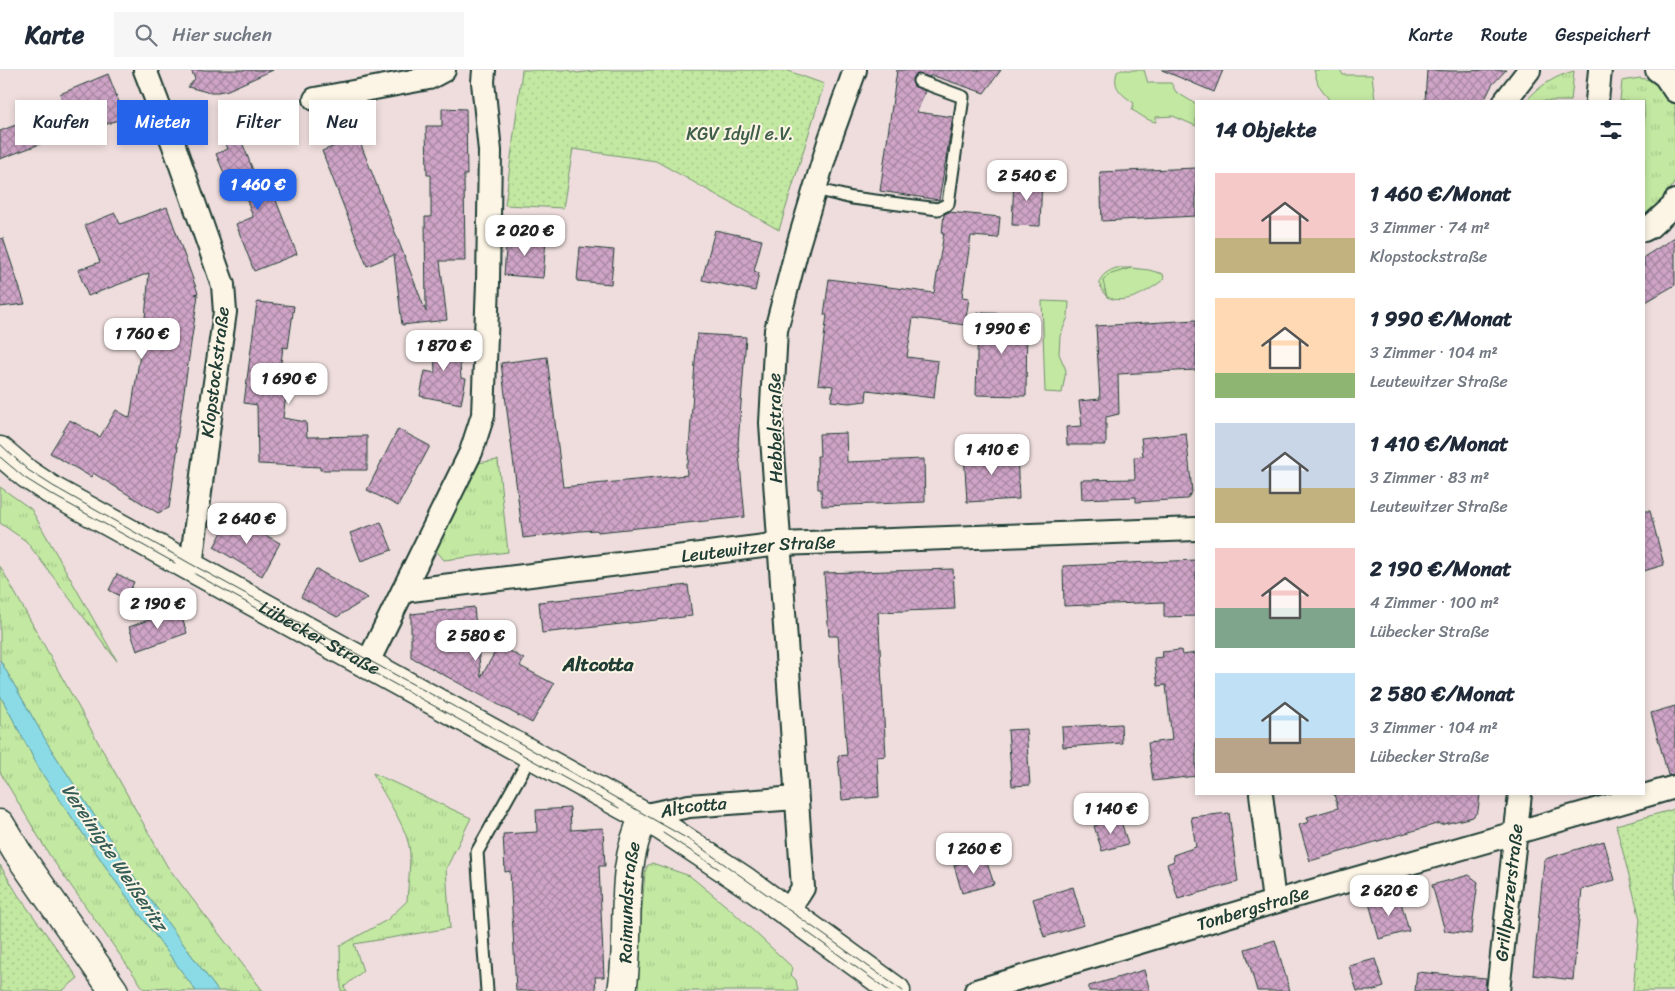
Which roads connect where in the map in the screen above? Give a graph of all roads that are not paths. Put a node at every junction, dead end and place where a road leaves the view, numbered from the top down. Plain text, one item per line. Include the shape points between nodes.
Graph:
1 (145, 70) edge
2 (444, 70) edge
3 (484, 70) edge
4 (855, 70) edge
5 (1529, 70) edge
6 (1600, 70) edge
7 (1657, 70) edge
8 (919, 81) dead end
9 (1675, 91) edge
10 (315, 99) dead end
11 (1505, 100) edge
12 (1597, 100) edge
13 (815, 189) junction
14 (1675, 201) edge
15 (1645, 229) edge
16 (0, 451) edge
17 (1195, 529) edge
18 (780, 544) junction
19 (191, 567) junction
20 (403, 591) junction
21 (367, 664) junction
22 (532, 754) junction
23 (1675, 787) edge
24 (1261, 795) edge
25 (1520, 795) edge
26 (796, 798) junction
27 (644, 817) junction
28 (0, 824) edge
29 (1516, 833) junction
30 (1274, 902) junction
31 (787, 912) junction
32 (114, 991) edge
33 (486, 991) edge
34 (622, 991) edge
35 (896, 991) edge
36 (976, 991) edge
37 (1498, 991) edge

1 - 19 street, Klopstockstraße via 223,285 225,312
2 - 10 street via 428,78
3 - 20 street via 490,151 483,415 471,452
4 - 13 street, Hebbelstraße
5 - 11 street
6 - 12 street
7 - 9 street
8 - 13 lane via 963,96 948,204 938,209 852,198
13 - 18 street, Hebbelstraße via 776,330 771,423
14 - 15 street
16 - 19 main road, Lübecker Straße via 52,490
17 - 18 street, Leutewitzer Straße
18 - 20 street, Leutewitzer Straße
18 - 26 street, Hebbelstraße
19 - 21 main road, Lübecker Straße
20 - 21 street
21 - 22 main road, Lübecker Straße
22 - 27 main road, Lübecker Straße
22 - 33 lane via 478,852
23 - 29 street, Tonbergstraße
24 - 30 street
25 - 29 street, Grillparzerstraße
26 - 27 street, Altcotta via 689,806
26 - 31 street via 803,888
27 - 31 main road, Altcotta via 692,845
27 - 34 main road, Raimundstraße via 628,864
28 - 32 main road
29 - 30 street, Tonbergstraße
29 - 37 street, Grillparzerstraße
30 - 36 street, Tonbergstraße
31 - 35 main road, Altcotta

